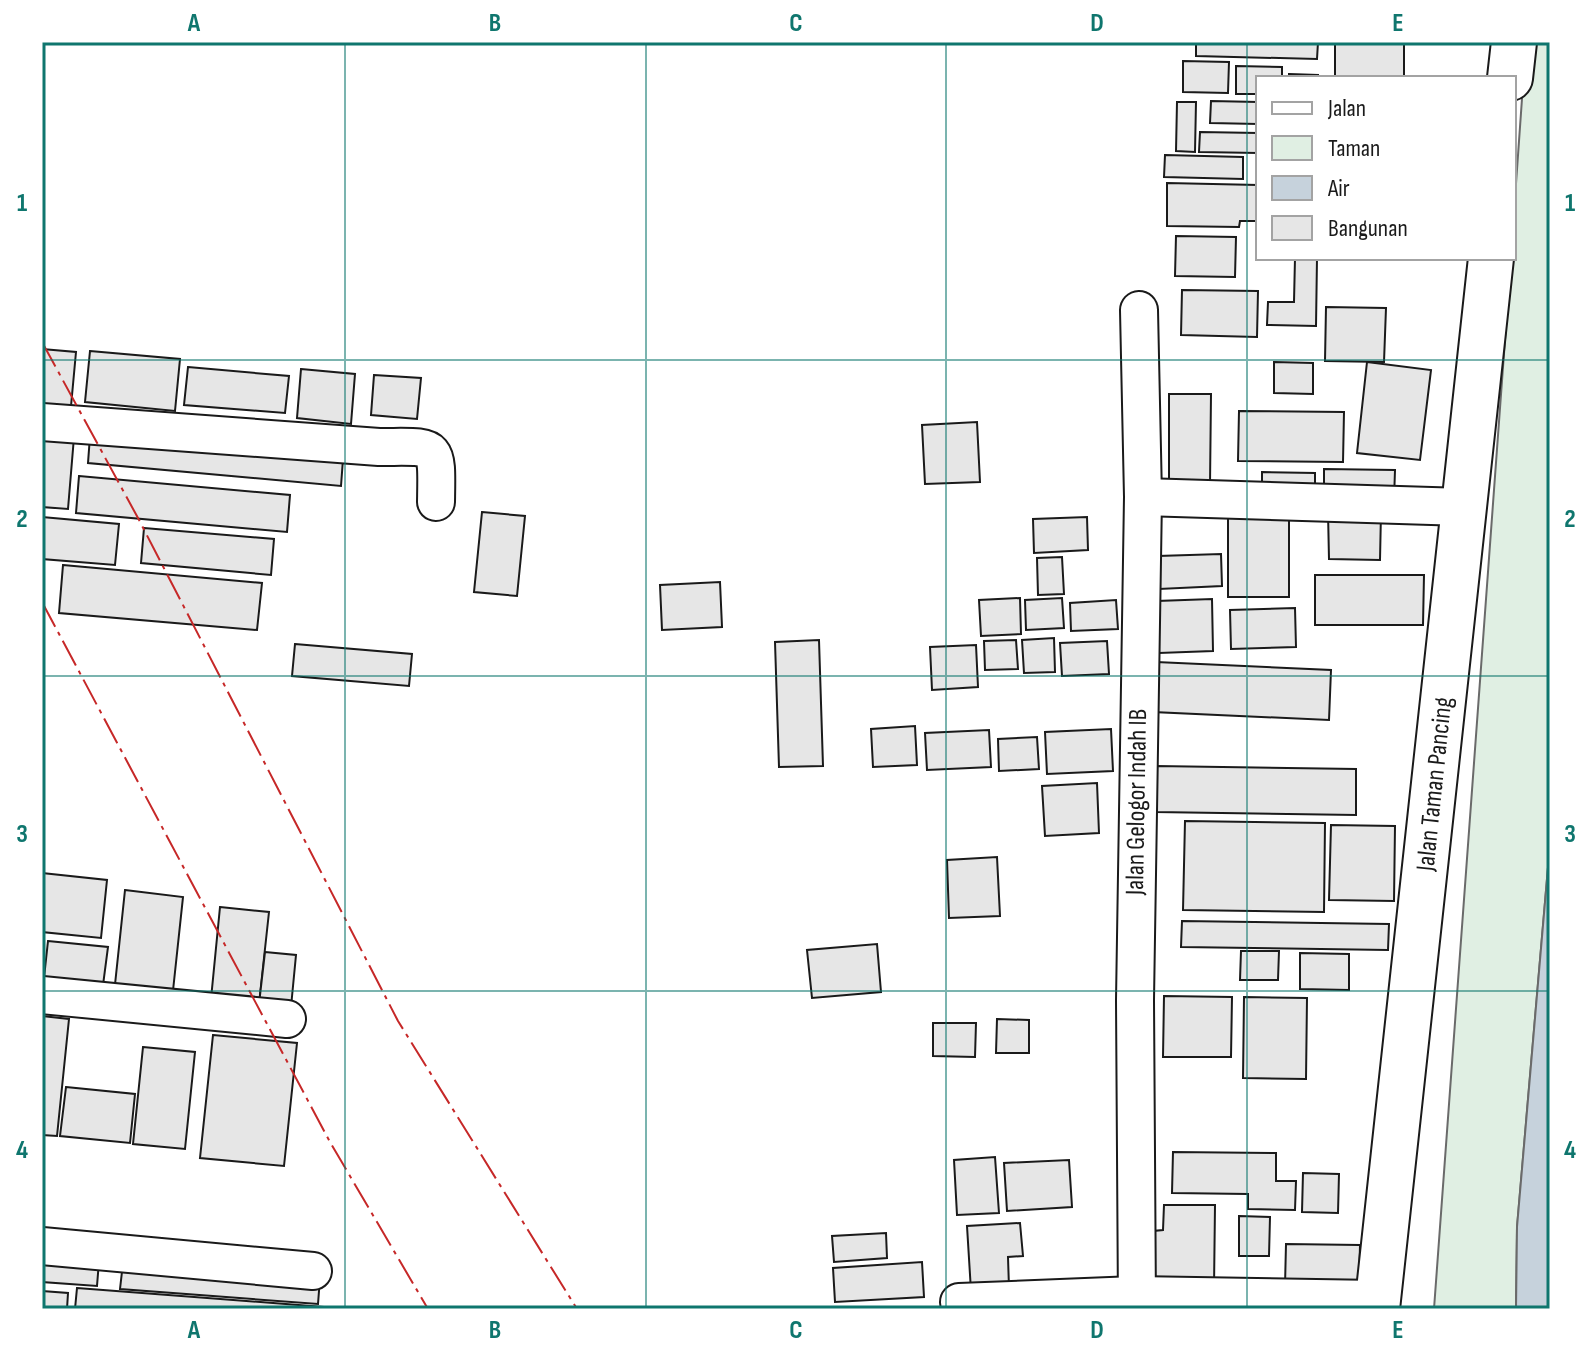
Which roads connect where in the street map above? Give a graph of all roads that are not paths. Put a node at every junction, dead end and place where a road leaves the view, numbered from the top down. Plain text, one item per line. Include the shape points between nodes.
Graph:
1 (1514, 42) edge
2 (1510, 76) edge
3 (1491, 260) edge
4 (1139, 310) dead end
5 (42, 422) edge
6 (1143, 497) junction
7 (436, 502) dead end
8 (1464, 507) junction
9 (42, 995) edge
10 (287, 1019) dead end
11 (42, 1246) edge
12 (313, 1271) dead end
13 (959, 1302) dead end
14 (1136, 1302) edge
15 (1378, 1304) edge

1 - 2 street
3 - 8 street, Jalan Taman Pancing
4 - 6 street, Jalan Gelogor Indah IB
5 - 7 street via 422,447 436,458
6 - 8 street
6 - 14 street, Jalan Gelogor Indah IB via 1135,953
8 - 15 street, Jalan Taman Pancing
9 - 10 street
11 - 12 street
13 - 14 street
14 - 15 street

